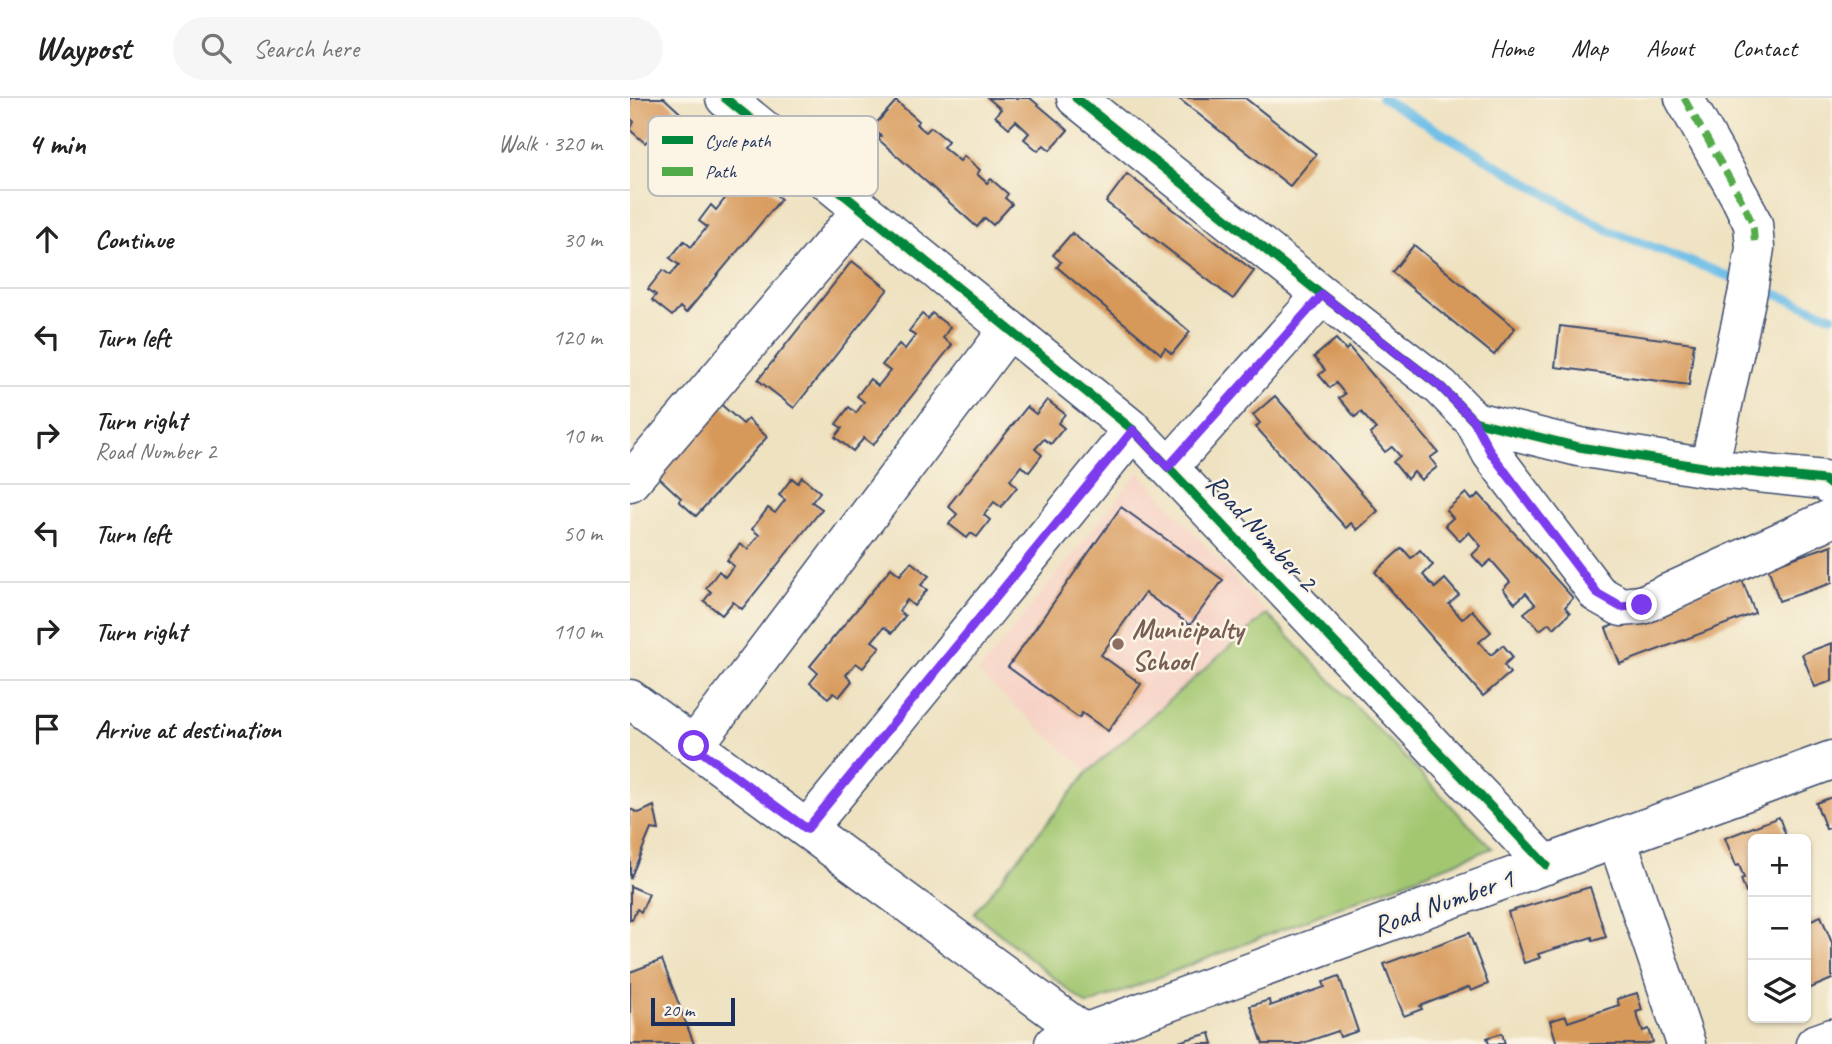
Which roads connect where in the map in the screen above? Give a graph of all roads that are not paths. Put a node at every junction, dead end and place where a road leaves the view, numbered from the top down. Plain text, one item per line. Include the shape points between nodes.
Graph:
1 (724, 98) edge
2 (1076, 98) edge
3 (1684, 98) edge
4 (746, 116) edge
5 (846, 196) edge
6 (862, 209) junction
7 (1322, 295) junction
8 (1009, 329) junction
9 (1474, 421) junction
10 (1133, 430) junction
11 (1168, 467) junction
12 (1709, 468) junction
13 (630, 482) edge
14 (1832, 486) edge
15 (1832, 518) edge
16 (630, 699) edge
17 (694, 746) junction
18 (1832, 760) edge
19 (807, 829) junction
20 (1617, 839) junction
21 (1546, 865) junction
22 (1832, 1038) edge
23 (1069, 1039) edge
24 (1686, 1044) edge
25 (1815, 1044) edge

1 - 4 street, Road Number 2
2 - 7 street
3 - 12 street via 1753,224 1755,248
5 - 6 street, Road Number 2
6 - 8 street, Road Number 2
6 - 13 street
7 - 9 street via 1441,387
7 - 11 street
8 - 10 street, Road Number 2
8 - 17 street
9 - 12 street via 1579,447
9 - 15 street via 1497,461 1598,594 1621,607 1642,605
10 - 11 street, Road Number 2
10 - 19 street
11 - 21 street, Road Number 2
12 - 14 street via 1824,480
16 - 17 street
17 - 19 street
18 - 20 street, Road Number 1
19 - 23 street
20 - 21 street, Road Number 1
20 - 24 street
21 - 23 street, Road Number 1
22 - 25 street

